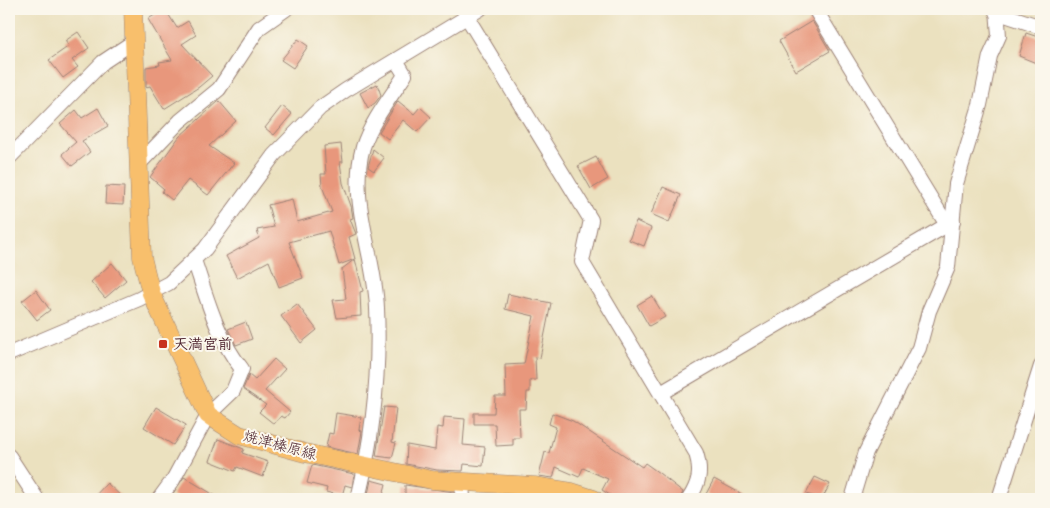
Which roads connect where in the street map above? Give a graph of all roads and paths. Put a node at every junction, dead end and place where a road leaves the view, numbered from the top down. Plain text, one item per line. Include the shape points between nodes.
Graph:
1 (133, 9) edge
2 (286, 9) edge
3 (480, 9) edge
4 (816, 9) edge
5 (996, 10) edge
6 (466, 13) edge
7 (1041, 26) edge
8 (134, 42) junction
9 (396, 60) junction
10 (9, 158) edge
11 (138, 165) junction
12 (950, 223) junction
13 (194, 260) junction
14 (150, 294) junction
15 (9, 354) edge
16 (1041, 366) edge
17 (661, 393) junction
18 (208, 415) junction
19 (9, 456) edge
20 (366, 466) junction
21 (462, 481) junction
22 (37, 499) edge
23 (159, 499) edge
24 (358, 499) edge
25 (463, 499) edge
26 (594, 499) edge
27 (689, 499) edge
28 (852, 499) edge
29 (999, 499) edge

1 - 8 main road
2 - 11 street via 259,28 219,89 180,121
3 - 6 street
4 - 12 street
5 - 7 street
5 - 12 street via 998,36 956,184
6 - 9 street
6 - 17 street via 591,220 582,262
8 - 10 street via 103,62
8 - 11 main road
9 - 13 street via 340,94 294,132 274,154 206,249
9 - 20 street via 405,75 380,114 364,146 358,169 358,190 378,329 375,412
11 - 14 main road via 142,257
12 - 17 street
12 - 28 street via 948,267 929,310 919,348 866,452
13 - 14 street via 169,283
13 - 18 street via 223,339 242,369 233,391
14 - 15 street
14 - 18 main road
16 - 29 street
17 - 27 street via 696,453 700,466 700,481
18 - 20 main road, 焼津榛原線 via 239,435
18 - 23 street via 173,480
19 - 22 street
20 - 21 main road, 焼津榛原線 via 432,480
20 - 24 street
21 - 25 street
21 - 26 main road, 焼津榛原線 via 534,486

